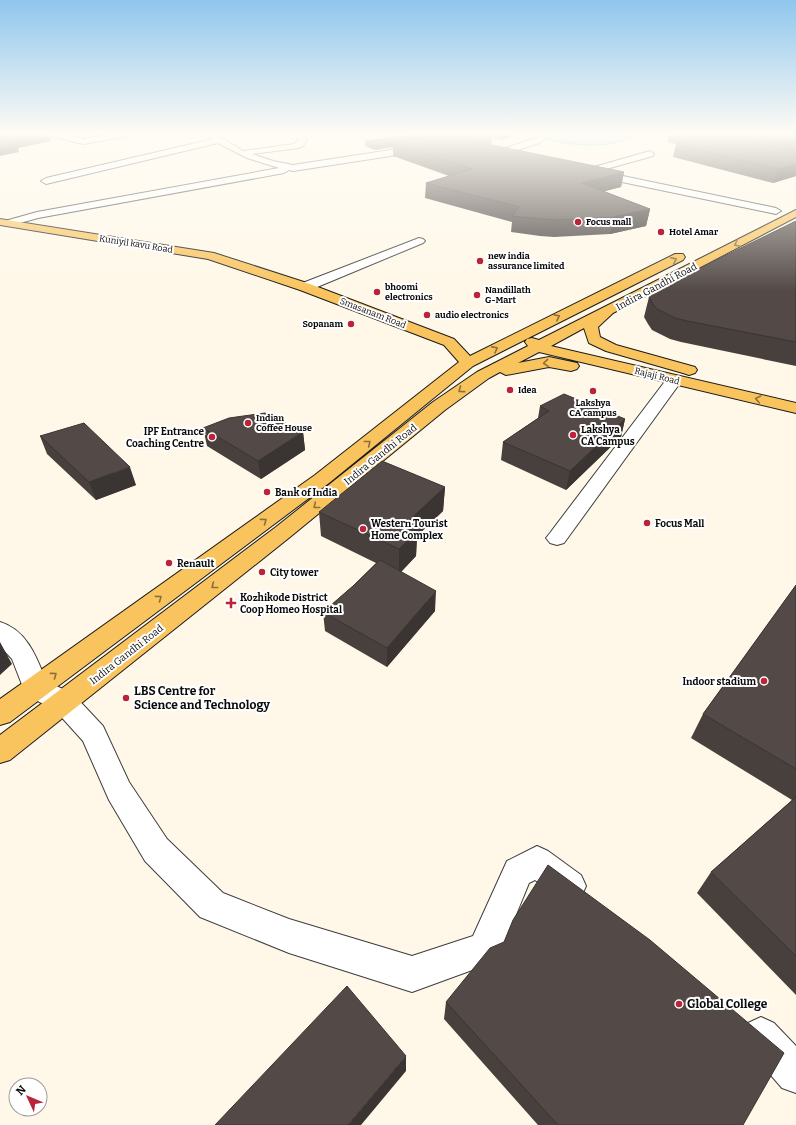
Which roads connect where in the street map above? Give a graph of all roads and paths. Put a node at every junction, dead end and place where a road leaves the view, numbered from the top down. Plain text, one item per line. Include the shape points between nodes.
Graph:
1 (194, 186) edge
2 (664, 186) edge
3 (791, 211) edge
4 (754, 221) dead end
5 (4, 222) edge
6 (419, 241) dead end
7 (690, 252) dead end
8 (271, 275) joint
9 (305, 287) junction
10 (612, 309) junction
11 (523, 335) junction
12 (545, 343) junction
13 (476, 369) junction
14 (697, 379) junction
15 (672, 383) junction
16 (796, 394) edge
17 (796, 408) edge
18 (557, 538) dead end
19 (0, 631) edge
20 (35, 688) junction
21 (64, 702) junction
22 (0, 714) edge
23 (0, 751) edge
24 (592, 902) edge
25 (738, 1017) edge
26 (796, 1074) edge

1 - 5 street
2 - 3 street
3 - 4 main road
3 -> 10 main road, Indira Gandhi Road
5 - 8 main road, Kuniyil kavu Road via 210,256
6 - 9 street
11 -> 7 main road, Indira Gandhi Road
8 - 9 main road, Smasanam Road
9 - 13 main road, Smasanam Road via 449,342
10 - 12 main road, Indira Gandhi Road
10 - 14 main road via 591,326 594,340
11 - 12 main road
13 -> 11 main road, Indira Gandhi Road
12 - 13 main road, Indira Gandhi Road
12 - 14 main road
15 -> 13 main road via 549,362
20 -> 13 main road, Indira Gandhi Road
13 -> 21 main road, Indira Gandhi Road via 439,406 283,532
14 - 15 main road
14 - 16 main road
17 -> 14 main road
15 - 18 street
19 - 20 street via 23,654
20 - 21 street
20 - 22 main road, Indira Gandhi Road
21 - 23 main road, Indira Gandhi Road
21 - 24 street via 93,734 119,791 156,850 212,905 289,936 412,974 485,949 518,872 537,862
25 - 26 street via 768,1042

